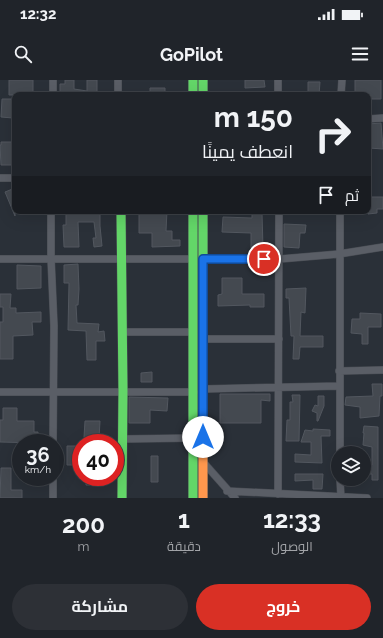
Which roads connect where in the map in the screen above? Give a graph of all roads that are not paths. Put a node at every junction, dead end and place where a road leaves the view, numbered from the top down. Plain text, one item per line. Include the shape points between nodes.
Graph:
1 (53, 80) edge
2 (118, 80) edge
3 (193, 80) edge
4 (202, 80) edge
5 (278, 80) edge
6 (342, 80) edge
7 (53, 92) edge
8 (118, 92) edge
9 (193, 92) edge
10 (203, 92) edge
11 (278, 92) edge
12 (341, 92) edge
13 (371, 118) edge
14 (383, 118) edge
15 (0, 178) edge
16 (12, 178) edge
17 (51, 214) edge
18 (121, 214) edge
19 (193, 214) edge
20 (203, 214) edge
21 (279, 214) edge
22 (340, 214) edge
23 (383, 247) edge
24 (339, 254) junction
25 (51, 258) junction
26 (0, 259) edge
27 (122, 259) junction
28 (193, 259) junction
29 (203, 259) junction
30 (280, 259) junction
31 (122, 332) junction
32 (193, 332) junction
33 (202, 339) junction
34 (279, 339) junction
35 (383, 370) edge
36 (339, 371) junction
37 (339, 386) junction
38 (278, 388) junction
39 (198, 390) junction
40 (123, 391) junction
41 (0, 392) edge
42 (54, 392) junction
43 (53, 434) edge
44 (122, 434) edge
45 (194, 438) junction
46 (124, 439) edge
47 (340, 446) edge
48 (202, 462) junction
49 (53, 486) edge
50 (122, 486) edge
51 (340, 486) edge
52 (227, 491) junction
53 (278, 494) junction
54 (53, 498) edge
55 (122, 498) edge
56 (193, 498) edge
57 (203, 498) edge
58 (235, 498) edge
59 (341, 498) edge
60 (367, 498) edge

1 - 7 street
2 - 8 street
3 - 9 street
4 - 10 street
5 - 11 street
6 - 12 street
13 - 14 street
15 - 16 street
17 - 25 street
18 - 27 street
19 - 28 street
20 - 29 street
21 - 30 street
22 - 24 street
23 - 24 street
24 - 30 street
24 - 36 street
25 - 26 street
25 - 27 street
25 - 42 street
27 - 28 street
27 - 31 street
28 - 32 street
29 - 30 street
29 - 33 street
30 - 34 street
31 - 32 street
31 - 40 street
32 - 39 street
33 - 34 street
33 - 39 street
34 - 38 street
35 - 36 street
36 - 37 street
37 - 38 street
37 - 47 street
38 - 39 street
38 - 53 street
39 - 40 street
39 - 45 street
39 - 48 street
40 - 42 street
40 - 44 street
41 - 42 street
42 - 43 street
45 - 46 street
45 - 56 street
48 - 52 street
48 - 57 street
49 - 54 street
50 - 55 street
51 - 59 street
52 - 53 street
52 - 58 street
53 - 59 street
59 - 60 street

